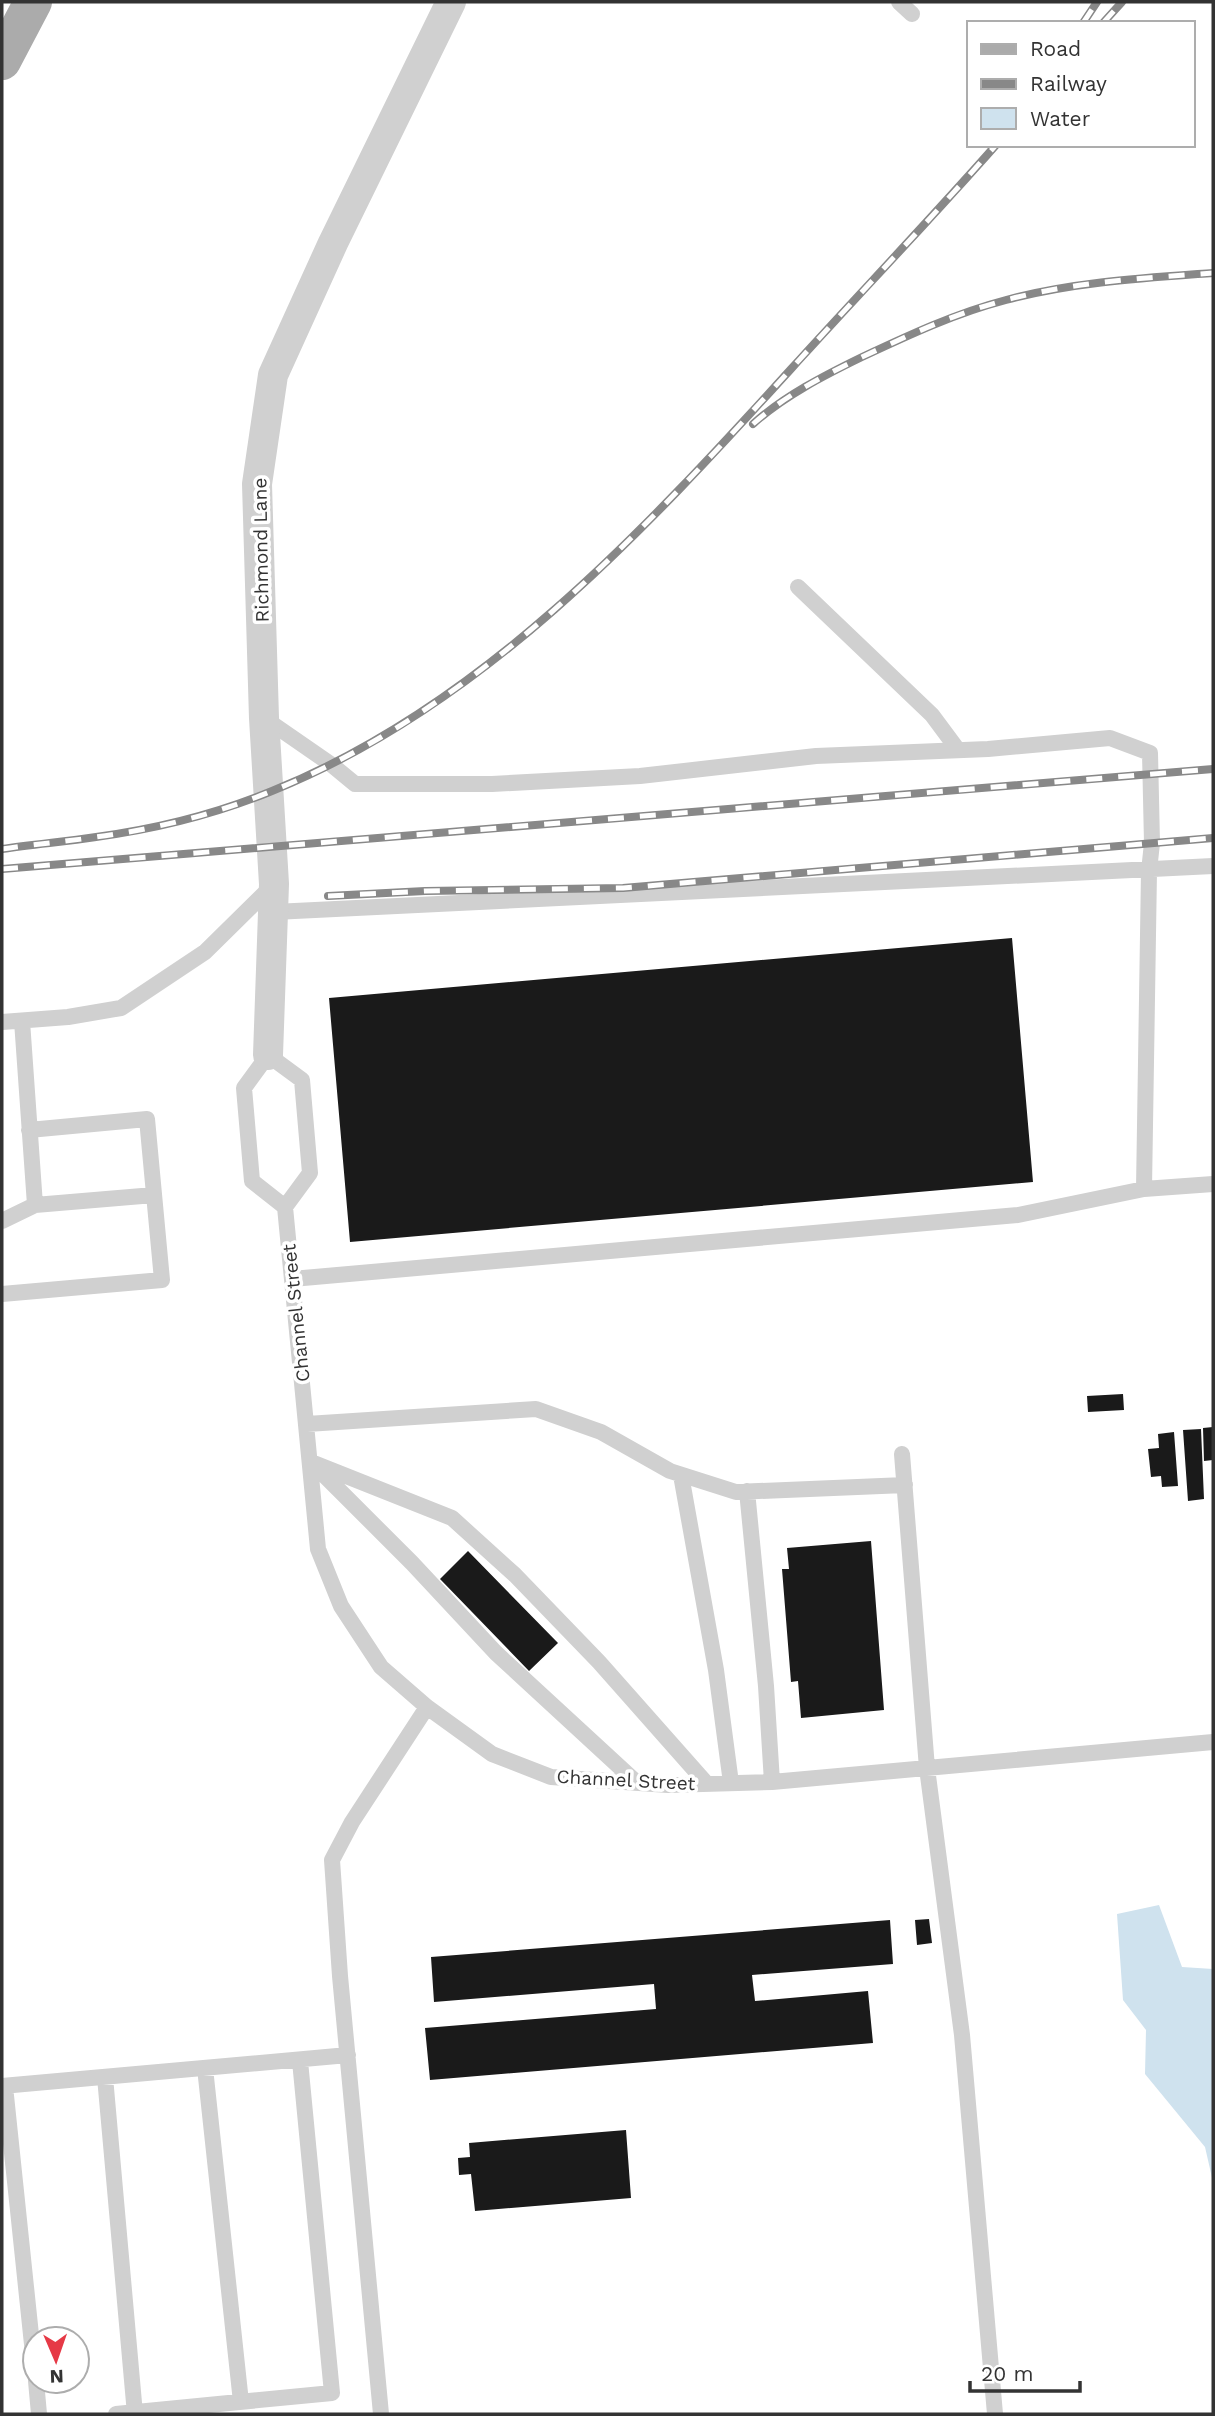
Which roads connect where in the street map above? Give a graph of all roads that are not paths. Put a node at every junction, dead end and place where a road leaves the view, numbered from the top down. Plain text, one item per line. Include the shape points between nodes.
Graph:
1 (33, 2) edge
2 (451, 2) edge
3 (899, 2) edge
4 (912, 14) dead end
5 (2, 61) edge
6 (798, 587) dead end
7 (264, 718) junction
8 (958, 750) junction
9 (1213, 866) edge
10 (1149, 871) junction
11 (274, 898) junction
12 (22, 1021) junction
13 (2, 1022) edge
14 (268, 1055) junction
15 (29, 1130) junction
16 (1213, 1184) edge
17 (1144, 1189) junction
18 (154, 1195) junction
19 (35, 1205) junction
20 (285, 1207) junction
21 (2, 1221) edge
22 (292, 1279) junction
23 (2, 1294) edge
24 (307, 1424) junction
25 (902, 1454) dead end
26 (311, 1462) junction
27 (681, 1475) junction
28 (905, 1485) junction
29 (747, 1491) junction
30 (427, 1707) junction
31 (1213, 1742) edge
32 (928, 1768) junction
33 (772, 1782) junction
34 (637, 1783) junction
35 (732, 1783) junction
36 (707, 1784) junction
37 (348, 2054) junction
38 (300, 2060) junction
39 (205, 2067) junction
40 (105, 2077) junction
41 (3, 2086) edge
42 (30, 2325) edge
43 (37, 2395) edge
44 (241, 2402) junction
45 (135, 2413) edge
46 (39, 2414) edge
47 (116, 2414) edge
48 (381, 2414) edge
49 (995, 2414) edge

1 - 5 main road
2 - 7 street, Richmond Lane via 272,375 257,484
3 - 4 lane
6 - 8 lane via 932,715
7 - 8 lane via 355,784 492,784 640,776 816,757
7 - 11 street, Richmond Lane
8 - 10 lane via 1110,738 1150,753
9 - 10 lane
10 - 11 lane
10 - 17 lane
11 - 12 lane via 205,952 121,1008
11 - 14 street, Richmond Lane
12 - 13 lane
12 - 15 lane
14 - 20 lane via 244,1088 252,1181
14 - 20 lane via 302,1080 310,1173
15 - 18 lane via 147,1119
15 - 19 lane
16 - 17 lane
17 - 22 lane via 1018,1215
18 - 19 lane
18 - 23 lane via 162,1280
19 - 21 lane
20 - 22 lane, Channel Street
22 - 24 lane, Channel Street
24 - 26 lane, Channel Street
24 - 27 lane via 536,1409 601,1432
25 - 28 lane
26 - 30 lane, Channel Street via 318,1549 341,1606 381,1667
26 - 34 lane via 496,1653
26 - 36 lane via 452,1518 543,1604
27 - 29 lane via 736,1492
27 - 35 lane
28 - 29 lane
28 - 32 lane
29 - 33 lane
30 - 34 lane, Channel Street via 492,1754 551,1777
30 - 37 lane via 332,1860
31 - 32 lane, Channel Street
32 - 33 lane, Channel Street
32 - 49 lane via 962,2035
33 - 35 lane, Channel Street
34 - 36 lane, Channel Street
35 - 36 lane, Channel Street
37 - 38 lane
37 - 48 lane
38 - 39 lane
38 - 44 lane via 332,2393
39 - 40 lane
39 - 44 lane
40 - 41 lane
40 - 45 lane
41 - 42 lane
43 - 46 lane
44 - 45 lane
45 - 47 lane

